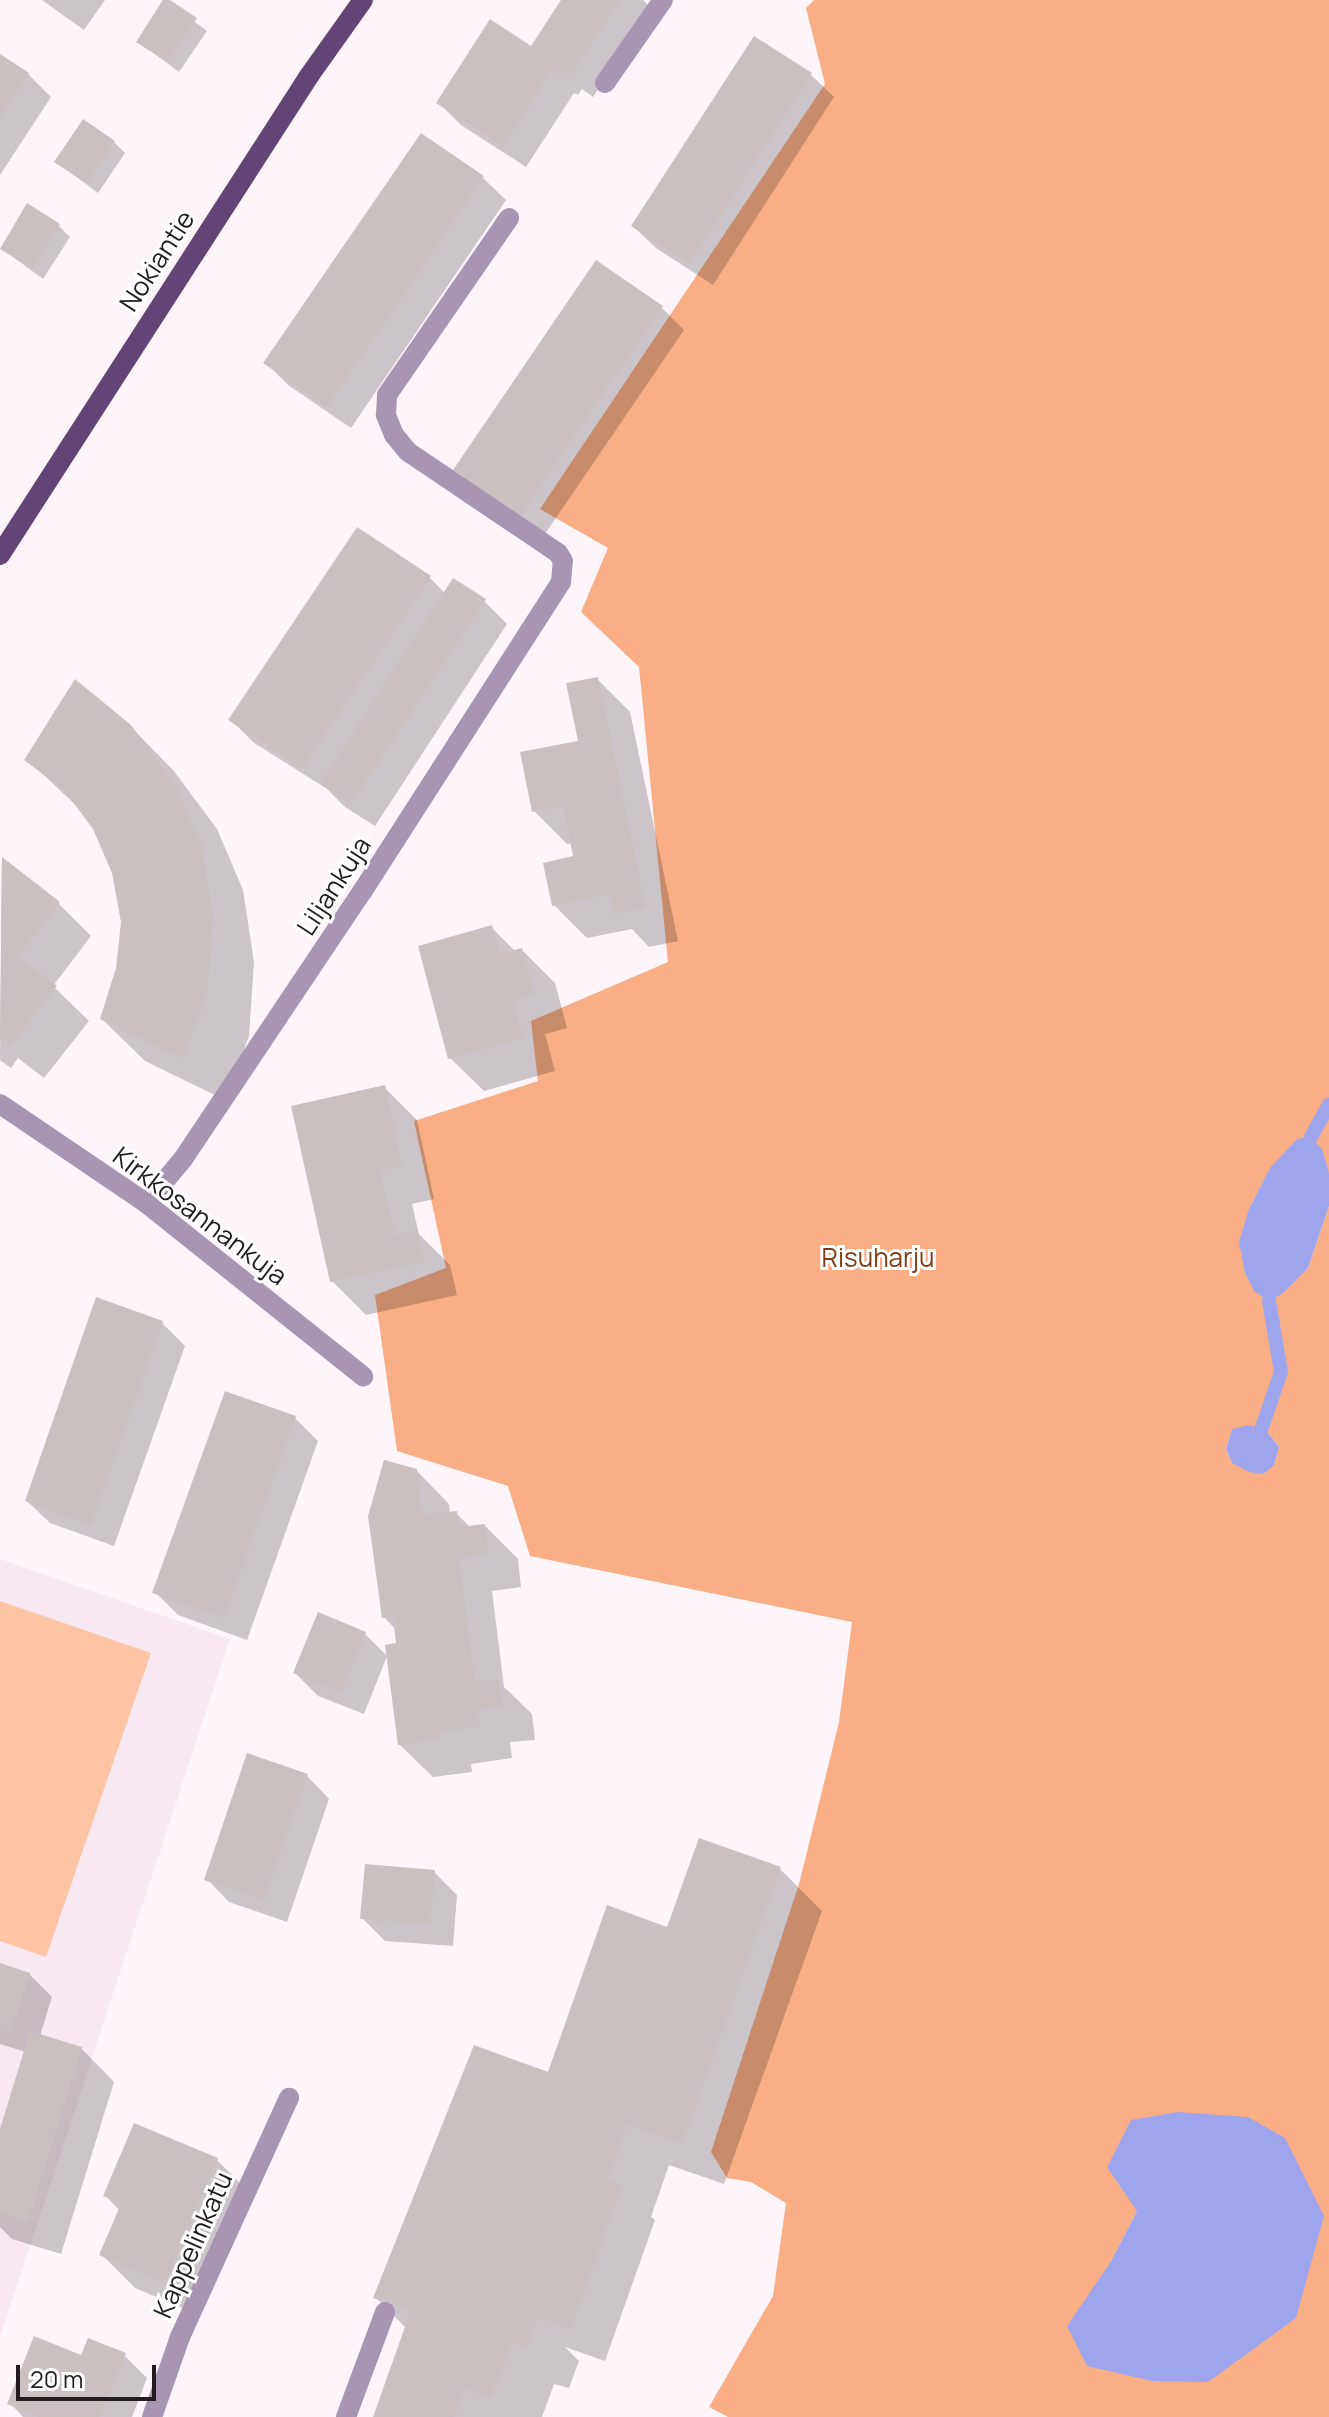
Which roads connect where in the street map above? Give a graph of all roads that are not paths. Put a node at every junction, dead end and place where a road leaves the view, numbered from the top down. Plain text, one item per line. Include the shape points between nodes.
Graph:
1 (363, 0) edge
2 (663, 0) edge
3 (605, 83) dead end
4 (509, 218) dead end
5 (0, 555) edge
6 (0, 1104) edge
7 (146, 1203) junction
8 (363, 1376) dead end
9 (289, 2098) dead end
10 (385, 2312) dead end
11 (152, 2417) edge
12 (346, 2417) edge

1 - 5 main road, Nokiantie
2 - 3 street
4 - 7 street, Liljankuja via 387,395 386,415 408,452 558,553 563,561 556,591 192,1146
6 - 7 street, Kirkkosannankuja
7 - 8 street, Kirkkosannankuja
9 - 11 street, Kappelinkatu via 180,2337
10 - 12 street

